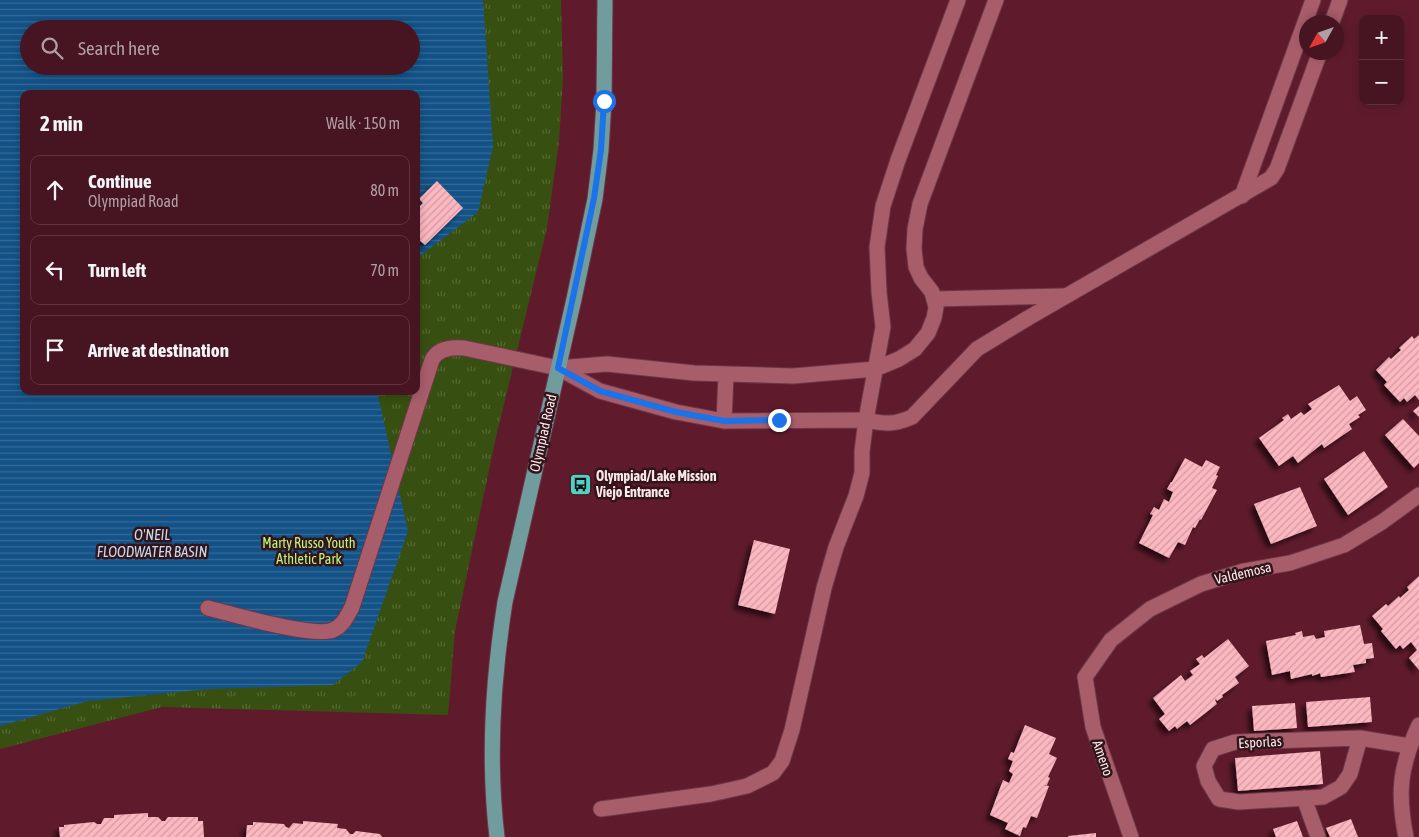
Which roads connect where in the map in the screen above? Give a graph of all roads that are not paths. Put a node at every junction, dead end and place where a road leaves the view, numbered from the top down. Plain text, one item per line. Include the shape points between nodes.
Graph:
1 (605, 0) edge
2 (958, 0) edge
3 (996, 0) edge
4 (1313, 0) edge
5 (1340, 0) edge
6 (1335, 15) edge
7 (1317, 60) edge
8 (1242, 196) junction
9 (1066, 296) junction
10 (934, 299) junction
11 (558, 368) junction
12 (875, 369) junction
13 (726, 375) junction
14 (866, 420) junction
15 (724, 421) junction
16 (1419, 495) edge
17 (208, 608) dead end
18 (1085, 677) joint
19 (1419, 725) edge
20 (1360, 738) junction
21 (1409, 746) junction
22 (1304, 798) junction
23 (602, 809) dead end
24 (497, 837) edge
25 (1131, 837) edge
26 (1318, 837) edge
27 (1406, 837) edge

1 - 11 main road, Olympiad Road via 600,160 585,249
2 - 12 street via 883,206 878,247 883,327
3 - 10 street via 920,204 915,229 916,267
4 - 8 street
5 - 6 street
7 - 8 street via 1277,169 1271,178
8 - 9 street
9 - 10 street
9 - 14 street via 977,349 912,417 886,424
10 - 12 street via 934,318 928,333 915,349
11 - 13 street via 607,364
11 - 15 street via 600,391 676,412
11 - 17 street via 459,348 443,350 434,356 352,607 340,626 329,632 316,632
11 - 24 main road, Olympiad Road via 499,638 492,754
12 - 13 street via 793,376
12 - 14 street
13 - 15 street
14 - 15 street
14 - 23 street via 860,481 824,588 782,761 772,774 747,786
16 - 18 street, Valdemosa via 1344,545 1290,563 1244,571 1201,584 1150,609 1111,640
18 - 25 street, Ameno via 1092,727
19 - 21 street
20 - 21 street, Esporlas
20 - 22 street, Esporlas via 1350,774 1341,787 1323,797
20 - 22 street, Esporlas via 1235,742 1213,749 1204,766 1208,781 1220,799 1239,802
21 - 27 street via 1400,781
22 - 26 street

